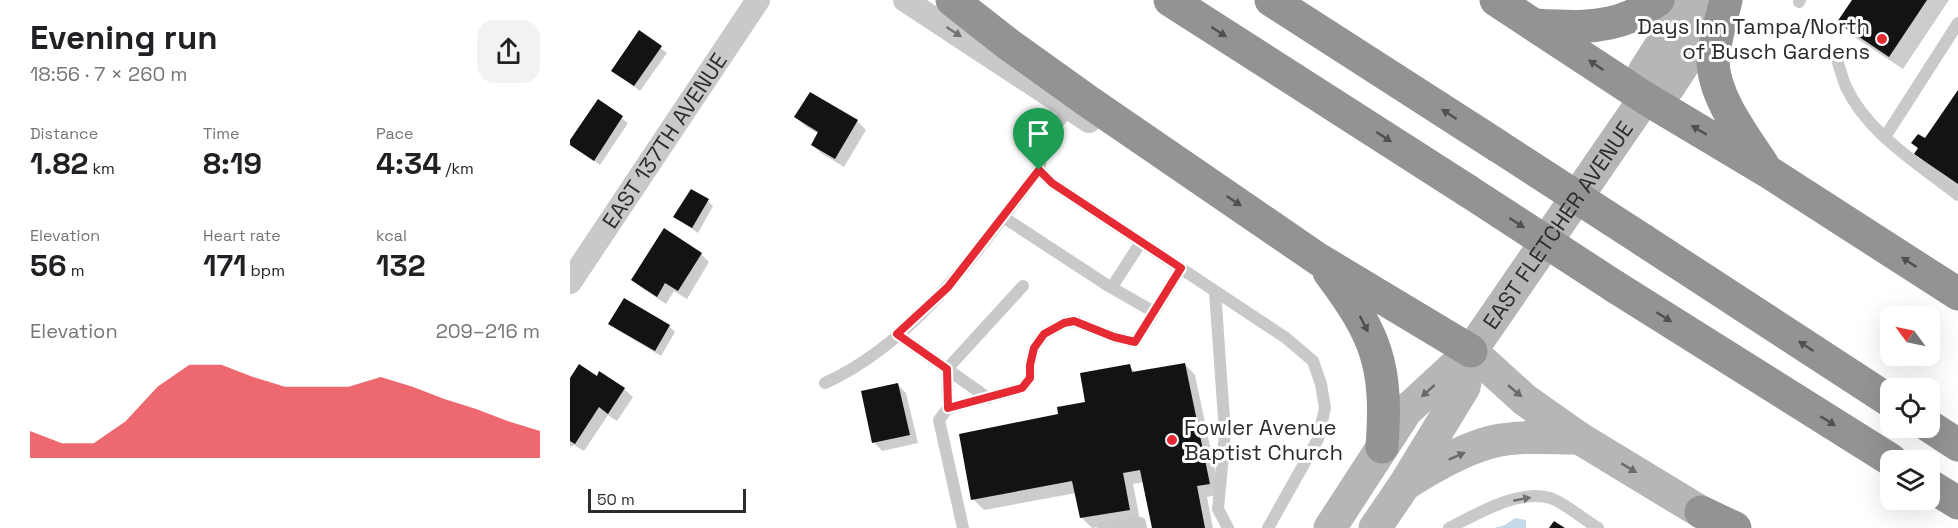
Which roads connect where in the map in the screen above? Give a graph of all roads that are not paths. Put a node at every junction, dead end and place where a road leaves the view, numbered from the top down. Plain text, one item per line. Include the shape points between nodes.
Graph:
1 (758, 0) edge
2 (905, 0) edge
3 (952, 0) edge
4 (1170, 0) edge
5 (1271, 0) edge
6 (1496, 0) edge
7 (1658, 0) edge
8 (1690, 0) edge
9 (1726, 0) edge
10 (1958, 23) edge
11 (1536, 25) junction
12 (1836, 56) dead end
13 (1645, 98) junction
14 (1069, 108) junction
15 (1130, 130) junction
16 (1885, 137) junction
17 (1039, 170) junction
18 (1767, 171) junction
19 (1958, 195) edge
20 (1003, 217) junction
21 (1141, 242) junction
22 (1318, 259) junction
23 (1181, 268) junction
24 (570, 282) edge
25 (1023, 286) dead end
26 (1112, 287) junction
27 (1215, 291) junction
28 (1958, 294) edge
29 (1154, 312) junction
30 (897, 334) junction
31 (1471, 351) junction
32 (947, 369) junction
33 (825, 383) dead end
34 (1880, 394) edge
35 (988, 398) junction
36 (948, 408) junction
37 (1940, 433) edge
38 (1579, 438) junction
39 (1958, 445) edge
40 (1382, 447) junction
41 (1880, 453) edge
42 (1405, 484) junction
43 (1940, 492) edge
44 (1958, 503) edge
45 (1713, 520) edge
46 (963, 528) edge
47 (1103, 528) edge
48 (1141, 528) edge
49 (1227, 528) edge
50 (1268, 528) edge
51 (1330, 528) edge
52 (1375, 528) edge
53 (1449, 528) edge
54 (1598, 528) edge
55 (1735, 528) edge

1 - 24 street, EAST 137TH AVENUE
2 -> 14 street
3 - 15 highway
4 -> 41 highway, bridge
34 -> 5 highway, bridge
6 - 11 highway
7 - 11 highway via 1614,22 1566,27
8 - 13 main road, EAST FLETCHER AVENUE via 1644,72
9 - 13 main road, EAST FLETCHER AVENUE via 1668,88
9 - 18 highway via 1713,59 1717,81 1742,135
10 - 16 lane
13 -> 11 highway
12 - 16 lane via 1846,87
18 -> 13 highway
13 - 31 main road, EAST FLETCHER AVENUE
14 - 15 street via 1102,129
14 - 17 lane via 1042,151
15 -> 22 highway
16 - 19 lane
17 - 20 lane
17 - 21 lane via 1052,183
28 -> 18 highway
20 - 26 lane
20 - 30 lane via 948,287
21 - 23 lane
21 - 26 lane
22 - 31 highway
22 -> 40 highway via 1361,316 1376,350 1384,396
23 - 27 lane
23 - 29 lane
25 - 32 lane
26 - 29 lane
27 - 49 lane via 1225,433 1218,509
27 - 50 lane via 1286,338 1313,361 1321,384 1325,408 1318,439
29 - 35 lane via 1135,342 1074,321 1064,323 1044,334 1034,348 1030,378 1022,388
30 - 32 lane
30 - 33 lane via 880,350
31 -> 38 main road via 1525,400
31 -> 40 main road, EAST FLETCHER AVENUE via 1406,411
31 - 42 main road, EAST FLETCHER AVENUE via 1464,387
32 - 35 lane
32 - 36 lane
35 - 36 lane
36 - 46 lane via 939,420
37 - 39 highway
42 -> 38 main road via 1491,442
38 -> 45 main road
40 - 51 main road, EAST FLETCHER AVENUE
42 - 52 main road, EAST FLETCHER AVENUE
43 - 44 highway
45 - 55 highway
47 - 48 lane via 1131,524 1140,524
53 -> 54 lane via 1496,505 1527,496 1551,498

